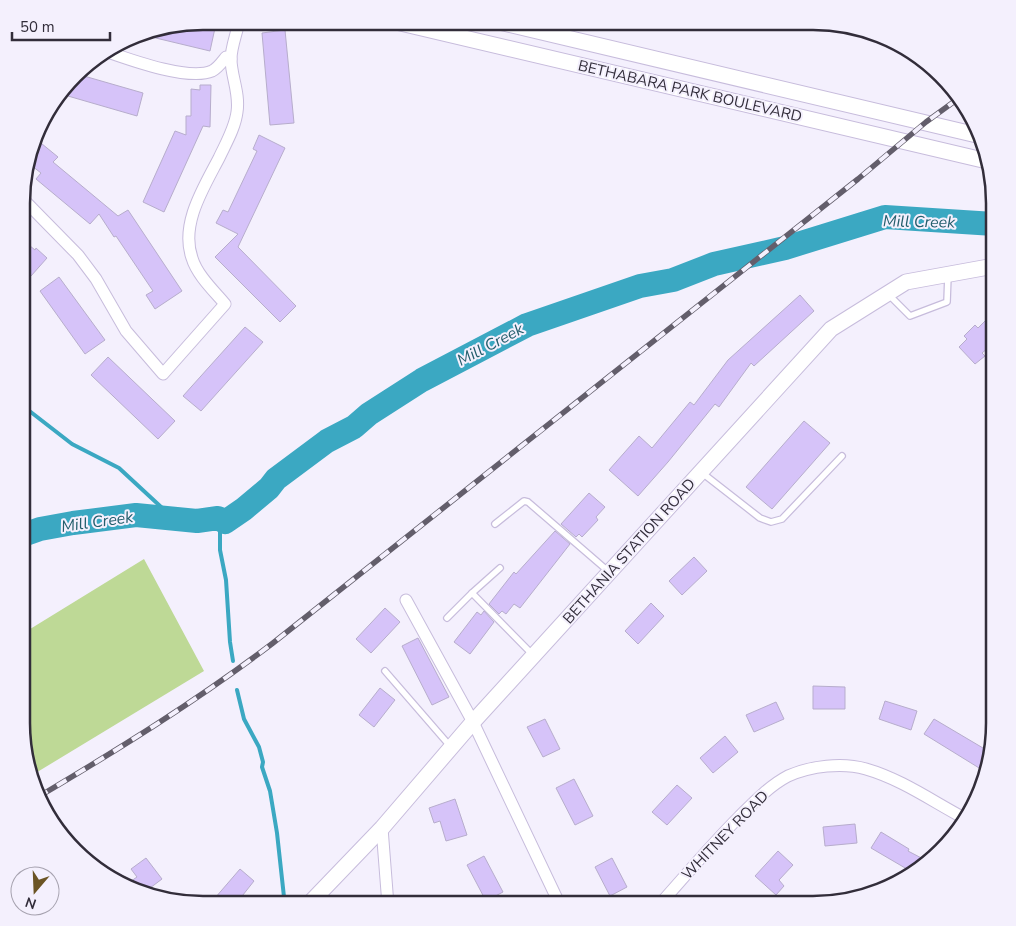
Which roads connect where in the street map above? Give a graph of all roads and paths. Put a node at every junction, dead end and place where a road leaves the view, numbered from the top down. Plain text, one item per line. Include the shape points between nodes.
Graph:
1 (237, 30) edge
2 (430, 30) edge
3 (529, 30) edge
4 (115, 54) edge
5 (231, 59) junction
6 (971, 134) edge
7 (980, 159) edge
8 (30, 207) edge
9 (986, 267) edge
10 (948, 274) junction
11 (888, 294) junction
12 (842, 456) dead end
13 (701, 472) junction
14 (495, 524) dead end
15 (500, 568) dead end
16 (609, 572) junction
17 (472, 593) junction
18 (406, 600) dead end
19 (447, 618) dead end
20 (534, 656) junction
21 (385, 671) dead end
22 (473, 722) junction
23 (451, 747) junction
24 (959, 815) edge
25 (382, 828) junction
26 (317, 896) edge
27 (387, 896) edge
28 (556, 896) edge
29 (667, 896) edge

1 - 5 street
2 - 7 street, BETHABARA PARK BOULEVARD
3 - 6 street, BETHABARA PARK BOULEVARD
4 - 5 street via 166,70 191,73 213,70 226,57
5 - 8 street via 237,112 228,140 194,210 189,246 194,263 225,304 164,374 126,331 78,255
9 - 10 street, BETHANIA STATION ROAD
10 - 11 street, BETHANIA STATION ROAD via 906,282
10 - 11 lane via 946,302 910,316
11 - 13 street, BETHANIA STATION ROAD via 831,329
12 - 13 lane via 782,519 771,522 760,518
13 - 16 street, BETHANIA STATION ROAD
14 - 16 lane via 524,501 528,502
15 - 17 lane
16 - 20 street, BETHANIA STATION ROAD
17 - 19 lane
17 - 20 lane
18 - 22 street
20 - 22 street, BETHANIA STATION ROAD
21 - 23 lane
22 - 23 street, BETHANIA STATION ROAD
22 - 28 street
23 - 25 street, BETHANIA STATION ROAD
24 - 29 street, WHITNEY ROAD via 908,787 864,768 846,766 804,770 773,786 754,802
25 - 26 street, BETHANIA STATION ROAD
25 - 27 street

